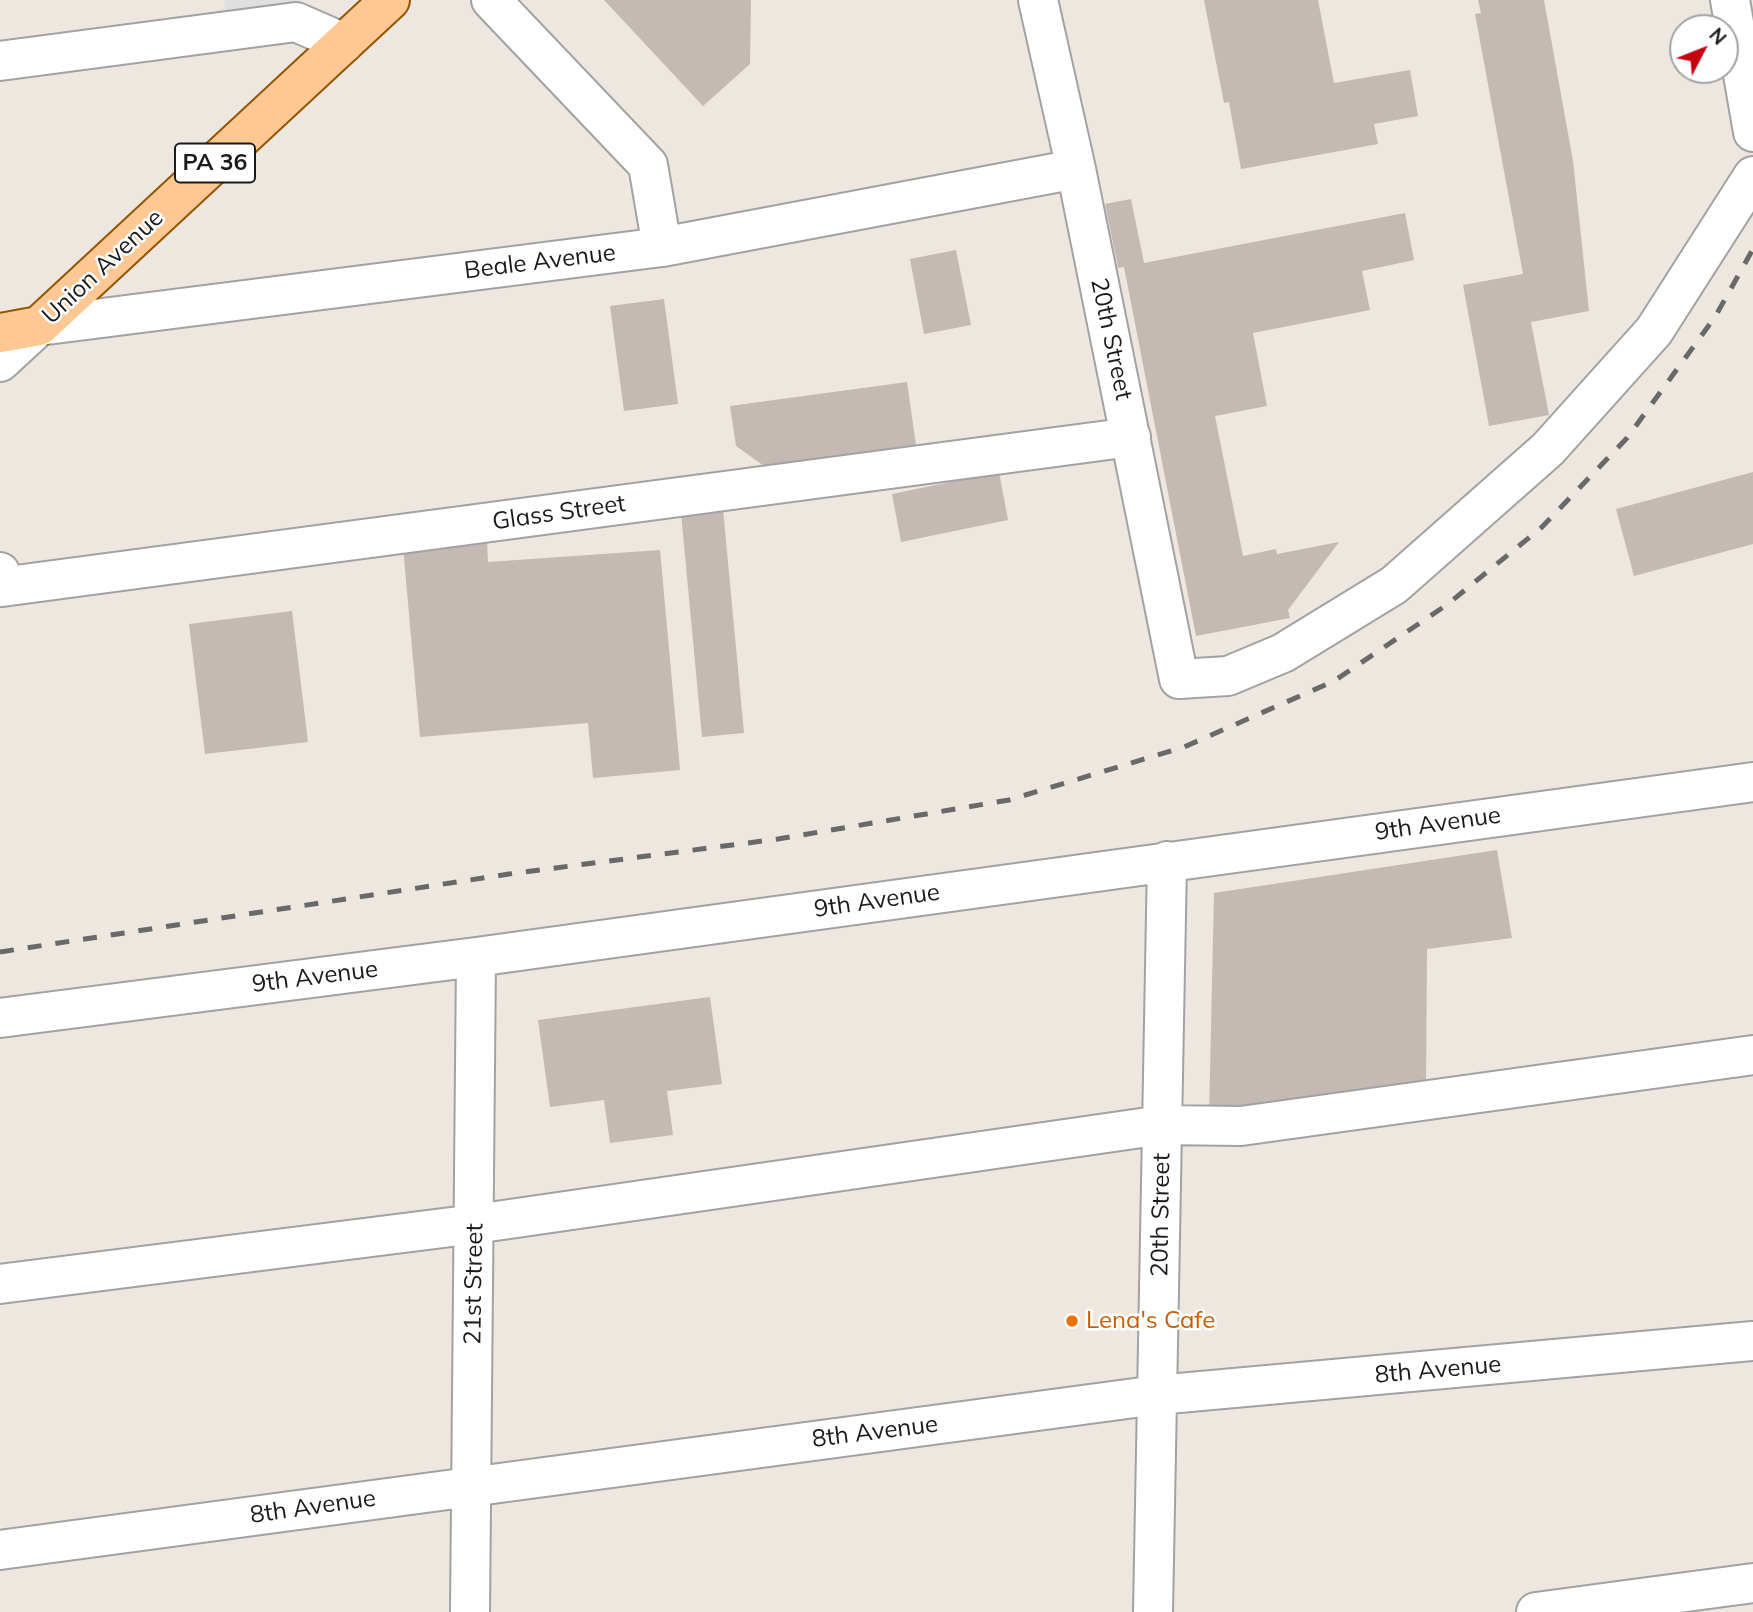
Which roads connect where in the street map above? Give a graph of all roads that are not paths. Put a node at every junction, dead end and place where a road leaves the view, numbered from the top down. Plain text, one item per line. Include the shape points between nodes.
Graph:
1 (390, 0) edge
2 (491, 0) edge
3 (1038, 0) edge
4 (1730, 0) edge
5 (344, 43) junction
6 (0, 61) edge
7 (1753, 132) edge
8 (1076, 169) junction
9 (1753, 176) edge
10 (662, 247) junction
11 (39, 326) junction
12 (0, 333) edge
13 (0, 362) edge
14 (1132, 437) junction
15 (0, 572) edge
16 (1753, 782) edge
17 (1167, 861) junction
18 (476, 957) junction
19 (0, 1018) edge
20 (1753, 1055) edge
21 (1162, 1125) junction
22 (475, 1224) junction
23 (0, 1284) edge
24 (1753, 1341) edge
25 (1157, 1395) junction
26 (472, 1485) junction
27 (0, 1550) edge
28 (1753, 1583) edge
29 (470, 1612) edge
30 (1153, 1612) edge
31 (1536, 1612) edge

1 - 5 main road, Union Avenue / PA 36
2 - 10 street via 648,165
3 - 8 street, 20th Street
4 - 7 street
5 - 6 street via 296,22
5 - 11 main road, Union Avenue / PA 36
8 - 10 street, Beale Avenue
8 - 14 street, 20th Street
9 - 14 street, 20th Street via 1654,331 1548,449 1394,585 1283,653 1228,676 1179,679
10 - 11 street, Beale Avenue
11 - 12 main road, Beale Avenue
11 - 13 street, Union Avenue
14 - 15 street, Glass Street via 2,587
16 - 17 street, 9th Avenue
17 - 18 street, 9th Avenue
17 - 21 street, 20th Street
18 - 19 street, 9th Avenue
18 - 22 street, 21st Street
20 - 21 street via 1241,1126
21 - 22 street
21 - 25 street, 20th Street
22 - 23 street
22 - 26 street, 21st Street
24 - 25 street, 8th Avenue
25 - 26 street, 8th Avenue
25 - 30 street, 20th Street
26 - 27 street, 8th Avenue
26 - 29 street, 21st Street
28 - 31 street

